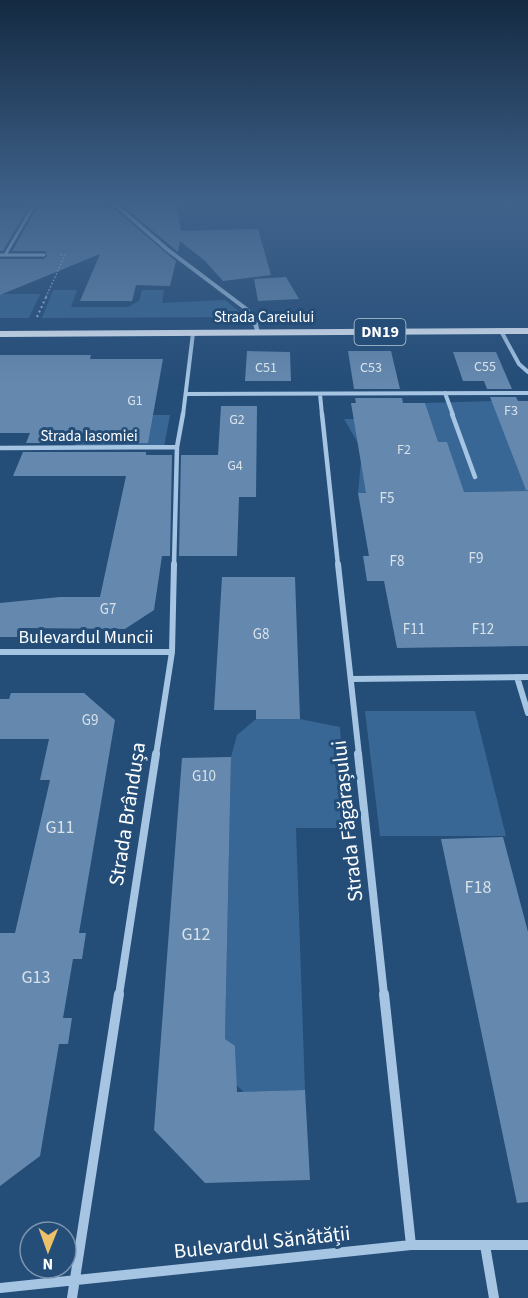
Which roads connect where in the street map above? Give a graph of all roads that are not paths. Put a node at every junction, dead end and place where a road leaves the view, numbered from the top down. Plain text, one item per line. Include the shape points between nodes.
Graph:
1 (185, 263) edge
2 (501, 331) junction
3 (528, 331) edge
4 (258, 332) junction
5 (193, 333) junction
6 (0, 334) edge
7 (528, 372) edge
8 (444, 393) junction
9 (528, 393) edge
10 (187, 394) junction
11 (320, 394) junction
12 (177, 447) junction
13 (0, 448) edge
14 (475, 477) dead end
15 (0, 652) edge
16 (172, 652) junction
17 (517, 677) junction
18 (528, 677) edge
19 (352, 679) junction
20 (528, 713) edge
21 (411, 1245) junction
22 (485, 1245) junction
23 (528, 1245) edge
24 (73, 1282) junction
25 (0, 1287) edge
26 (72, 1298) edge
27 (494, 1298) edge

1 - 4 street via 245,308
2 - 3 main road, Strada Careiului / DN19
2 - 4 main road, Strada Careiului / DN19
2 - 7 street via 519,364
4 - 5 main road, Strada Careiului / DN19
5 - 6 main road, Strada Careiului / DN19
5 - 10 street, Strada Brândușa
8 - 9 street
8 - 11 street
8 - 14 street
10 - 11 street
10 - 12 street, Strada Brândușa
11 - 19 street, Strada Făgărașului
12 - 13 street, Strada Iasomiei
12 - 16 street, Strada Brândușa
15 - 16 street, Bulevardul Muncii
16 - 24 street, Strada Brândușa
17 - 18 street
17 - 19 street
17 - 20 street
19 - 21 street, Strada Făgărașului
21 - 22 street, Bulevardul Sănătății
21 - 24 street, Bulevardul Sănătății
22 - 23 street, Bulevardul Sănătății
22 - 27 street
24 - 25 street, Bulevardul Sănătății
24 - 26 street, Strada Brândușa

